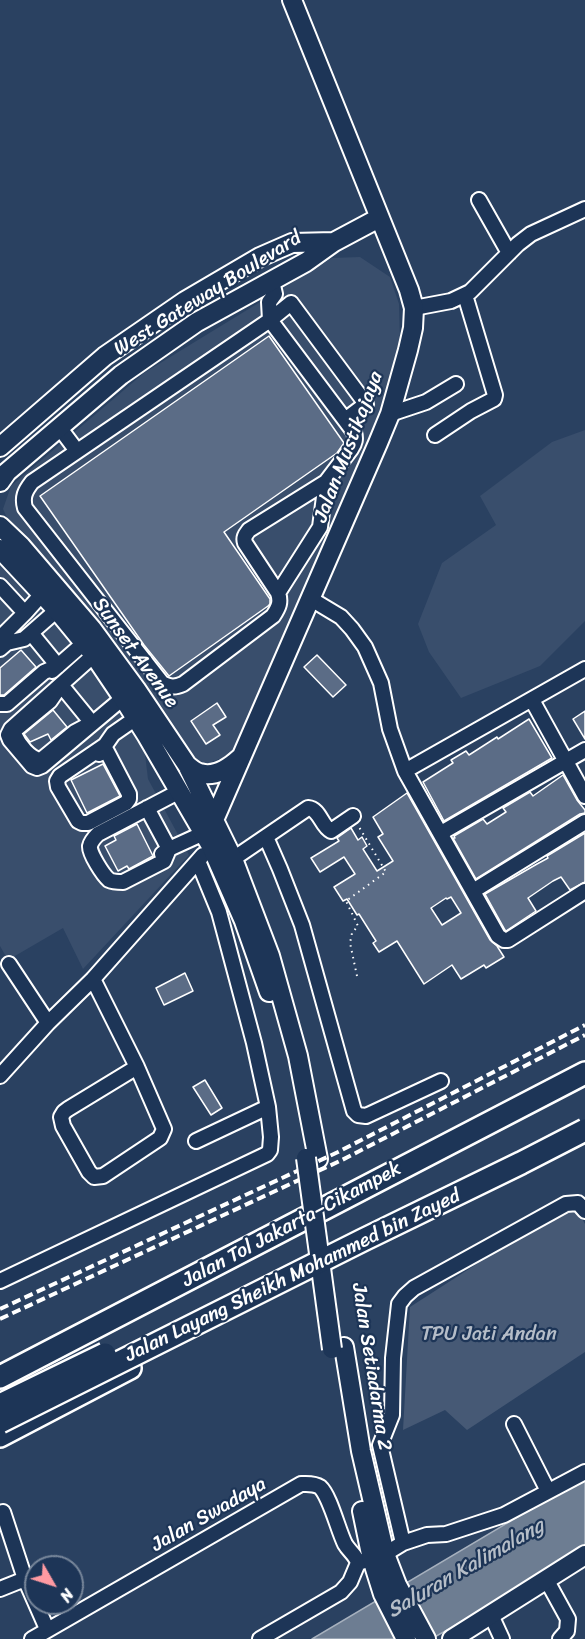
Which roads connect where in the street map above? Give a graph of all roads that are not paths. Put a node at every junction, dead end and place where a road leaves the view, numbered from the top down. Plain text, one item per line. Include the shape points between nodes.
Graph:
1 (292, 0) edge
2 (479, 200) dead end
3 (585, 209) edge
4 (379, 218) junction
5 (334, 242) junction
6 (509, 253) junction
7 (272, 281) junction
8 (465, 295) junction
9 (414, 308) junction
10 (270, 320) junction
11 (105, 356) junction
12 (121, 375) junction
13 (456, 384) dead end
14 (390, 414) junction
15 (345, 420) junction
16 (58, 427) junction
17 (435, 435) dead end
18 (378, 443) junction
19 (0, 447) edge
20 (351, 449) junction
21 (77, 451) junction
22 (2, 475) edge
23 (326, 482) junction
24 (0, 526) edge
25 (0, 549) edge
26 (0, 586) edge
27 (40, 591) junction
28 (278, 593) junction
29 (311, 598) junction
30 (279, 608) junction
31 (21, 609) junction
32 (57, 610) junction
33 (303, 618) junction
34 (28, 636) junction
35 (0, 638) edge
36 (0, 649) edge
37 (89, 649) junction
38 (0, 658) edge
39 (58, 666) junction
40 (585, 669) edge
41 (61, 685) junction
42 (123, 698) junction
43 (532, 700) junction
44 (0, 704) edge
45 (0, 713) edge
46 (136, 718) junction
47 (92, 723) junction
48 (104, 746) junction
49 (585, 750) edge
50 (240, 758) junction
51 (566, 761) junction
52 (187, 765) junction
53 (405, 771) junction
54 (180, 791) junction
55 (585, 796) edge
56 (147, 808) junction
57 (353, 816) road end
58 (585, 822) edge
59 (212, 833) junction
60 (441, 833) junction
61 (266, 837) junction
62 (169, 849) junction
63 (233, 860) junction
64 (198, 861) junction
65 (473, 891) junction
66 (585, 891) edge
67 (9, 964) dead end
68 (93, 979) junction
69 (48, 1023) junction
70 (137, 1067) junction
71 (585, 1073) edge
72 (0, 1076) edge
73 (441, 1081) dead end
74 (268, 1107) junction
75 (585, 1115) edge
76 (585, 1130) edge
77 (585, 1137) edge
78 (196, 1141) dead end
79 (312, 1158) junction
80 (585, 1211) edge
81 (0, 1281) edge
82 (0, 1377) edge
83 (0, 1405) edge
84 (0, 1422) edge
85 (514, 1424) dead end
86 (0, 1436) edge
87 (585, 1472) edge
88 (548, 1491) junction
89 (3, 1512) dead end
90 (403, 1543) junction
91 (585, 1555) edge
92 (372, 1558) junction
93 (24, 1576) edge
94 (24, 1579) edge
95 (546, 1579) junction
96 (0, 1589) edge
97 (390, 1589) junction
98 (41, 1615) edge
99 (490, 1615) junction
100 (47, 1629) junction
101 (472, 1632) edge
102 (32, 1639) edge
103 (260, 1639) edge
104 (406, 1639) edge
105 (426, 1639) edge
106 (452, 1639) edge
107 (502, 1639) edge
108 (560, 1639) edge

1 - 4 main road, Jalan Mustikajaya
2 - 6 street
3 - 6 street via 531,234
4 - 5 main road, West Gateway Boulevard
4 - 9 main road, Jalan Mustikajaya
5 - 7 main road, West Gateway Boulevard
5 - 11 main road, West Gateway Boulevard via 292,243 260,257 185,301
6 - 8 street
7 - 10 street via 275,294 269,302
7 - 12 main road, West Gateway Boulevard via 197,322
8 - 9 street
8 - 17 street via 495,395 490,402
9 - 14 main road, Jalan Mustikajaya via 413,328
10 - 15 street
10 - 15 street via 291,303 366,404
10 - 21 street
11 - 12 main road
11 - 19 main road, West Gateway Boulevard
12 - 16 main road, West Gateway Boulevard
13 - 14 street via 426,402
14 - 18 main road, Jalan Mustikajaya
15 - 20 street via 354,432
16 - 21 street
16 - 22 main road, West Gateway Boulevard
18 - 20 street
18 - 29 main road, Jalan Mustikajaya
20 - 23 street
21 - 30 street via 32,482 25,491 25,508 162,683 169,687 183,684
23 - 28 street via 320,527
23 - 28 street via 246,534 245,543
24 - 52 main road, Sunset Avenue via 92,629
25 - 27 main road, Sunset Avenue
26 - 31 street
27 - 31 street
27 - 32 main road, Sunset Avenue
28 - 30 street
29 - 33 main road, Jalan Mustikajaya
29 - 53 street via 341,617 365,647 381,683 390,729
30 - 33 street
31 - 35 street
32 - 34 street
32 - 37 main road, Sunset Avenue
33 - 50 main road, Jalan Mustikajaya
34 - 36 street
34 - 38 street
34 - 39 street
37 - 39 street
37 - 41 street
37 - 42 main road, Sunset Avenue
39 - 44 street via 44,672 7,704
39 - 45 street via 8,711
40 - 43 street
41 - 47 street
41 - 47 street via 11,729 10,740 37,768
42 - 46 main road, Sunset Avenue
42 - 47 street
43 - 51 street
43 - 53 street
46 - 48 street via 113,734
46 - 54 main road, Sunset Avenue
48 - 48 street via 57,781 82,823 129,799
49 - 51 street
50 - 52 main road via 214,774 199,773
50 - 59 main road, Jalan Mustikajaya
51 - 55 street
51 - 60 street
52 - 59 main road, Sunset Avenue
53 - 60 street
54 - 56 street
54 - 59 main road, Sunset Avenue
56 - 62 street
56 - 62 street via 98,834 90,852 110,880 123,882 164,861
57 - 61 street via 331,831 308,808
58 - 65 street
59 - 62 street
59 - 63 main road, Jalan Setiadarma 2
59 - 64 street
59 - 79 main road, Jalan Setiadarma 2 via 271,998
60 - 65 street
61 - 63 street
61 - 73 street via 302,925 354,1111 366,1116
63 - 79 main road, Jalan Setiadarma 2 via 270,956 298,1056
64 - 68 street
64 - 74 street via 222,921
65 - 66 street via 504,940
67 - 69 street
68 - 69 street
68 - 70 street
69 - 72 street
70 - 70 street via 164,1132 103,1176 94,1177 61,1117
71 - 82 highway, Jalan Tol Jakarta–Cikampek
74 - 78 street
74 - 81 street via 272,1145 267,1154
75 - 83 highway, Jalan Layang Sheikh Mohammed bin Zayed, bridge
76 - 84 highway, Jalan Layang Sheikh Mohammed bin Zayed, bridge
77 - 86 highway via 358,1249
79 - 92 main road, Jalan Setiadarma 2, bridge via 349,1450
80 - 90 street via 578,1203 566,1204 414,1288 399,1304 392,1414 380,1445
85 - 88 street
87 - 88 street
88 - 90 street via 484,1523
89 - 93 street
90 - 92 street
91 - 95 main road
92 - 97 main road, Jalan Setiadarma 2
92 - 100 street, Jalan Swadaya via 356,1557 346,1546 328,1498 320,1488 301,1484
92 - 103 street via 341,1592
94 - 96 street
95 - 99 main road
95 - 108 street via 568,1619 567,1631
97 - 104 main road, Jalan Setiadarma 2
97 - 105 main road, Jalan Setiadarma 2
98 - 100 street
99 - 101 main road
99 - 107 street
100 - 102 street, Jalan Swadaya
101 - 106 main road

